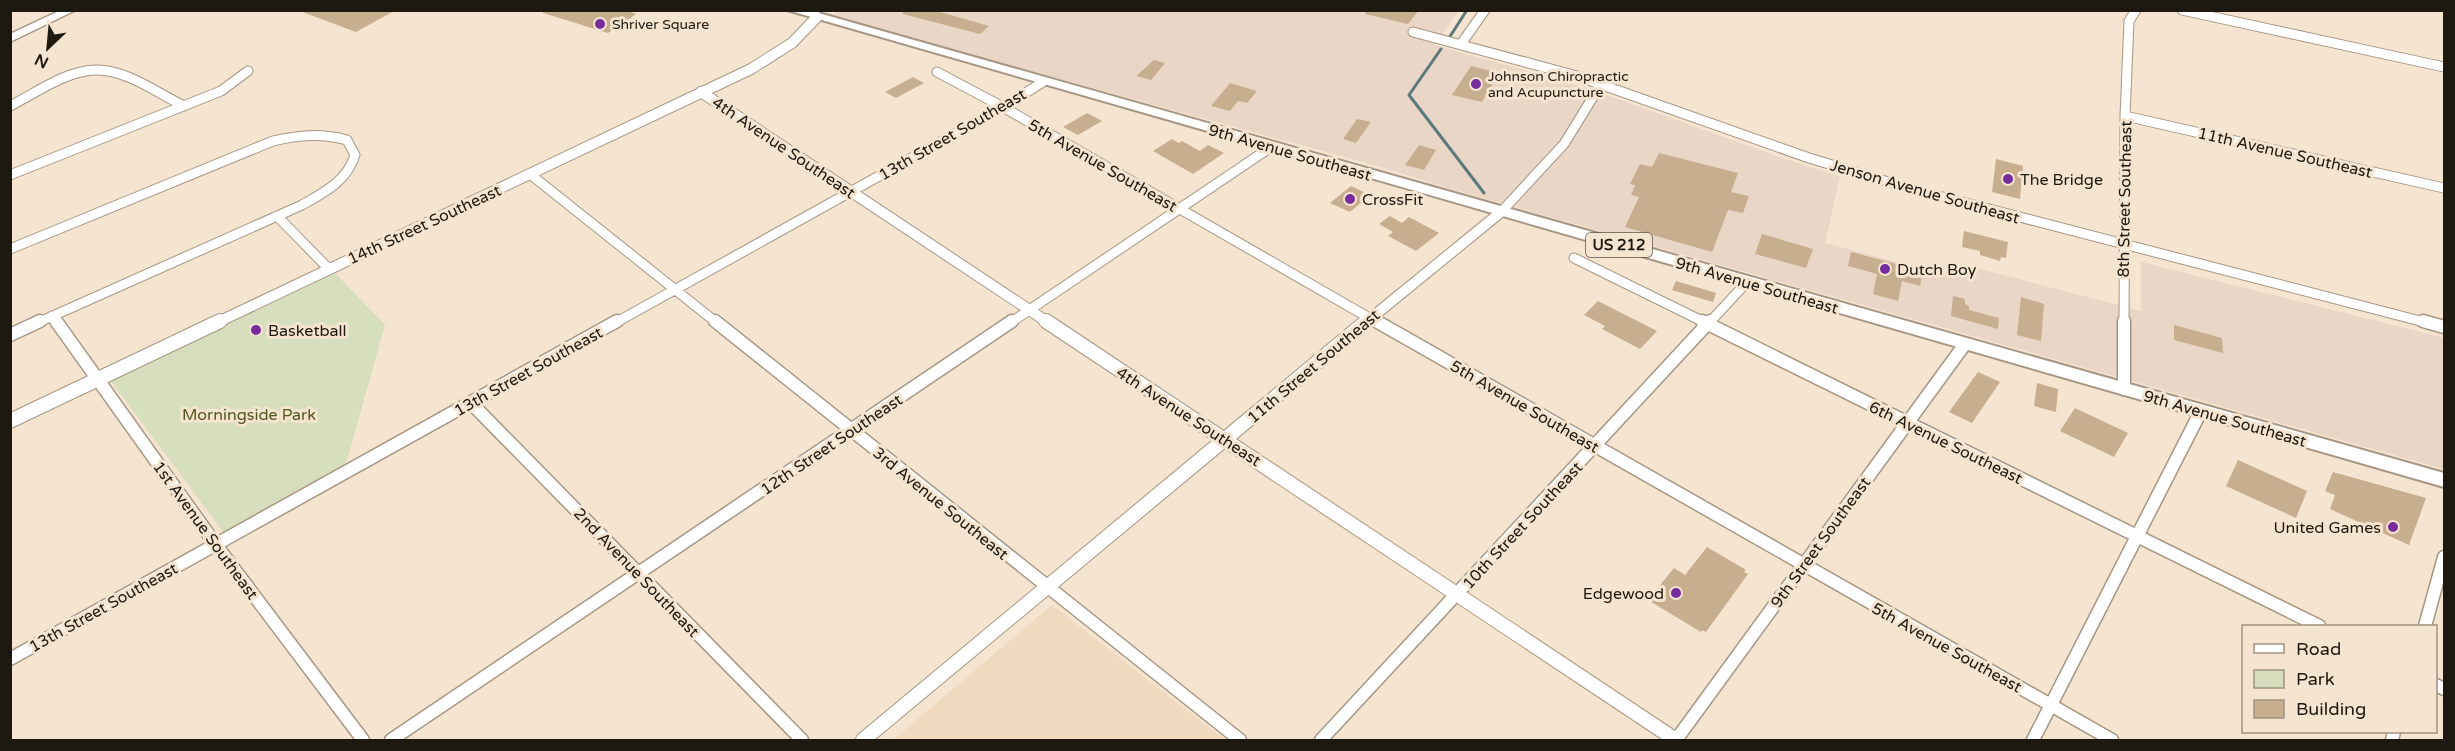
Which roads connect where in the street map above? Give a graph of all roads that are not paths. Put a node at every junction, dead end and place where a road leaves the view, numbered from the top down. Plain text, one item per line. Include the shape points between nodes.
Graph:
1 (70, 10) edge
2 (793, 10) edge
3 (1485, 10) edge
4 (2136, 10) edge
5 (2182, 10) edge
6 (821, 14) edge
7 (1413, 32) dead end
8 (13, 36) edge
9 (1461, 44) junction
10 (2445, 67) edge
11 (248, 71) dead end
12 (937, 72) dead end
13 (1043, 82) junction
14 (1601, 84) junction
15 (701, 92) junction
16 (10, 106) edge
17 (184, 106) junction
18 (1003, 107) junction
19 (2125, 116) junction
20 (1271, 147) junction
21 (530, 174) junction
22 (10, 175) edge
23 (2445, 188) edge
24 (850, 192) junction
25 (1178, 209) junction
26 (1501, 212) junction
27 (277, 216) junction
28 (2123, 245) junction
29 (10, 249) edge
30 (1574, 258) dead end
31 (329, 269) junction
32 (1747, 282) junction
33 (675, 289) junction
34 (1030, 311) junction
35 (52, 316) junction
36 (1370, 318) junction
37 (1709, 324) junction
38 (2445, 327) edge
39 (10, 335) edge
40 (1965, 344) junction
41 (97, 380) junction
42 (2124, 389) junction
43 (471, 403) junction
44 (2201, 411) junction
45 (10, 421) edge
46 (1907, 423) junction
47 (851, 430) junction
48 (1225, 439) junction
49 (1596, 446) junction
50 (2445, 480) edge
51 (2138, 537) junction
52 (216, 545) junction
53 (2445, 557) edge
54 (1803, 566) junction
55 (638, 573) junction
56 (1048, 588) junction
57 (1458, 594) junction
58 (2315, 625) edge
59 (2426, 625) edge
60 (10, 659) edge
61 (2051, 706) junction
62 (1676, 740) edge
63 (363, 741) edge
64 (391, 741) edge
65 (802, 741) edge
66 (863, 741) edge
67 (1240, 741) edge
68 (1321, 741) edge
69 (2033, 741) edge
70 (2112, 741) edge

1 - 8 main road
2 - 6 main road, 9th Avenue Southeast / US 212
3 - 9 street
4 - 19 street, 8th Street Southeast via 2129,21
5 - 10 street
6 - 13 main road, 9th Avenue Southeast / US 212
6 - 15 street, 14th Street Southeast via 792,43 766,61
7 - 9 street, Jenson Avenue Southeast
9 - 14 street, Jenson Avenue Southeast
11 - 17 street via 230,86
12 - 18 street, 5th Avenue Southeast
13 - 18 street, 13th Street Southeast
13 - 20 main road, 9th Avenue Southeast / US 212
14 - 26 street, 11th Street Southeast via 1564,144
14 - 28 street, Jenson Avenue Southeast via 1855,173
15 - 21 street, 14th Street Southeast
15 - 24 street, 4th Avenue Southeast
16 - 17 street via 57,83 102,70 128,78
17 - 22 street
18 - 24 street, 13th Street Southeast
18 - 25 street, 5th Avenue Southeast
19 - 23 street, 11th Avenue Southeast
19 - 28 street, 8th Street Southeast
20 - 25 street, 12th Street Southeast
20 - 26 main road, 9th Avenue Southeast / US 212
21 - 31 street, 14th Street Southeast
21 - 33 street, 3rd Avenue Southeast
24 - 33 street, 13th Street Southeast
24 - 34 street, 4th Avenue Southeast
25 - 34 street, 12th Street Southeast
25 - 36 street, 5th Avenue Southeast
26 - 32 main road, 9th Avenue Southeast / US 212
26 - 36 street, 11th Street Southeast
27 - 29 street via 340,181 354,164 355,155 347,140 298,135 268,142
27 - 31 street
27 - 35 street
28 - 38 street, Jenson Avenue Southeast
28 - 42 street, 8th Street Southeast
30 - 37 street, 6th Avenue Southeast
31 - 41 street, 14th Street Southeast
32 - 37 street, 10th Street Southeast
32 - 40 main road, 9th Avenue Southeast / US 212
33 - 43 street, 13th Street Southeast
33 - 47 street, 3rd Avenue Southeast
34 - 47 street, 12th Street Southeast
34 - 48 street, 4th Avenue Southeast
35 - 39 street
35 - 41 street, 1st Avenue Southeast
36 - 48 street, 11th Street Southeast
36 - 49 street, 5th Avenue Southeast
37 - 46 street, 6th Avenue Southeast
37 - 49 street, 10th Street Southeast
40 - 42 main road, 9th Avenue Southeast / US 212
40 - 46 street, 9th Street Southeast
41 - 45 street, 14th Street Southeast
41 - 52 street, 1st Avenue Southeast
42 - 44 main road, 9th Avenue Southeast / US 212
43 - 52 street, 13th Street Southeast
43 - 55 street, 2nd Avenue Southeast
44 - 50 main road, 9th Avenue Southeast / US 212
44 - 51 street
46 - 51 street, 6th Avenue Southeast
46 - 54 street, 9th Street Southeast
47 - 55 street, 12th Street Southeast
47 - 56 street, 3rd Avenue Southeast
48 - 56 street, 11th Street Southeast
48 - 57 street, 4th Avenue Southeast
49 - 54 street, 5th Avenue Southeast
49 - 57 street, 10th Street Southeast
51 - 58 street, 6th Avenue Southeast
51 - 61 street
52 - 60 street, 13th Street Southeast
52 - 63 street, 1st Avenue Southeast
53 - 59 street
54 - 61 street, 5th Avenue Southeast
54 - 62 street, 9th Street Southeast
55 - 64 street, 12th Street Southeast
55 - 65 street, 2nd Avenue Southeast
56 - 66 street, 11th Street Southeast
56 - 67 street, 3rd Avenue Southeast
57 - 62 street, 4th Avenue Southeast
57 - 68 street, 10th Street Southeast
61 - 69 street
61 - 70 street, 5th Avenue Southeast

